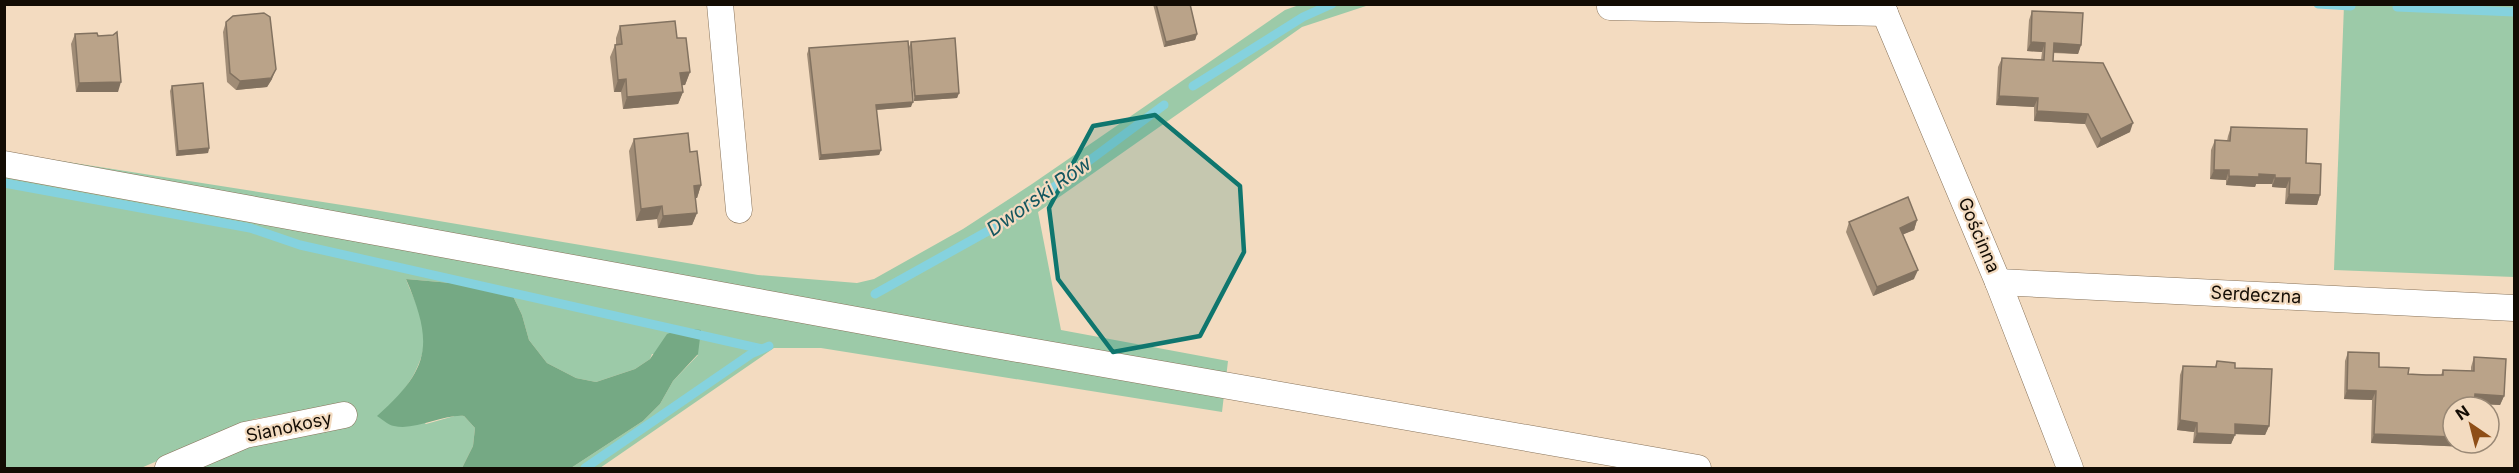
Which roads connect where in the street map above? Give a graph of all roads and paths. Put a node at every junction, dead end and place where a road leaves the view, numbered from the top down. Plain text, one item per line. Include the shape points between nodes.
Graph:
1 (720, 4) edge
2 (1610, 7) dead end
3 (1883, 9) edge
4 (4, 164) edge
5 (739, 210) dead end
6 (1998, 282) junction
7 (2514, 308) edge
8 (344, 415) dead end
9 (168, 468) edge
10 (1698, 468) edge
11 (2070, 468) edge

1 - 5 street
2 - 3 street
3 - 6 street, Gościnna
4 - 10 street
6 - 7 street, Serdeczna
6 - 11 street, Gościnna
8 - 9 street, Sianokosy via 245,435

